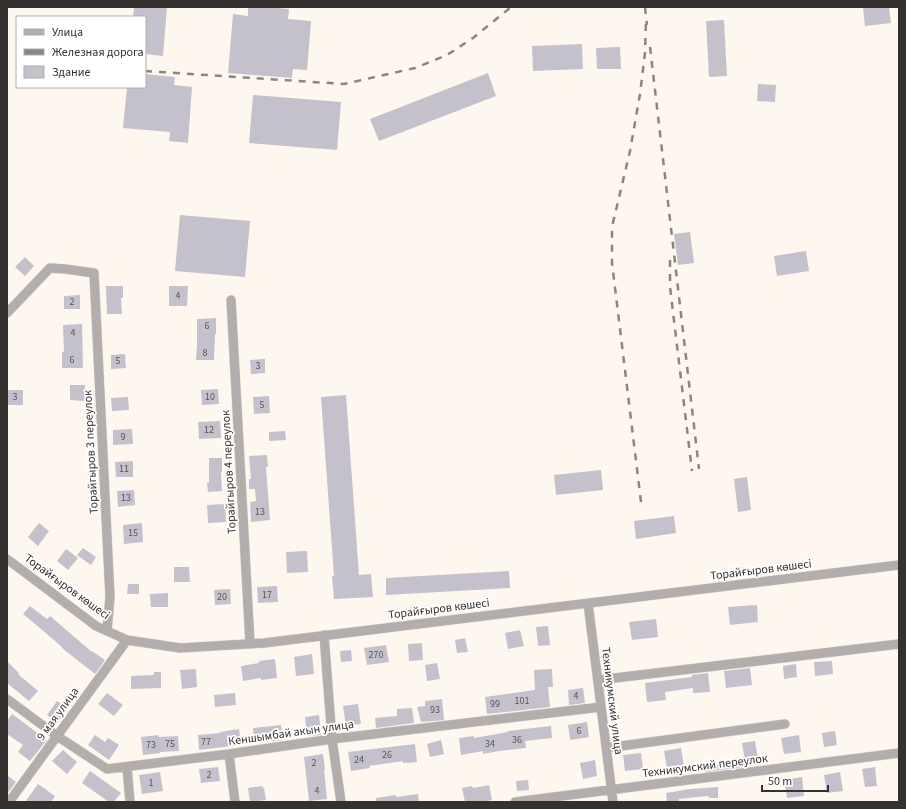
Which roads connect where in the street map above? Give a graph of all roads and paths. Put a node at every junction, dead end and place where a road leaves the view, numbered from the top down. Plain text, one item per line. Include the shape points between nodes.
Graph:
1 (231, 300) dead end
2 (7, 313) edge
3 (7, 558) edge
4 (899, 566) edge
5 (588, 603) junction
6 (107, 631) junction
7 (324, 635) junction
8 (127, 640) junction
9 (250, 643) junction
10 (899, 644) edge
11 (598, 680) junction
12 (7, 699) edge
13 (601, 707) junction
14 (784, 724) dead end
15 (57, 736) junction
16 (332, 739) junction
17 (606, 748) junction
18 (899, 753) edge
19 (229, 754) junction
20 (128, 767) junction
21 (611, 789) junction
22 (9, 802) edge
23 (130, 802) edge
24 (235, 802) edge
25 (341, 802) edge
26 (515, 802) edge
27 (613, 802) edge

1 - 9 street, Торайгыров 4 переулок
2 - 6 street, Торайгыров 3 переулок via 50,268 94,273 110,597
3 - 6 street, Торайғыров көшесі via 96,626
4 - 5 street, Торайғыров көшесі
5 - 7 street, Торайғыров көшесі
5 - 11 street, Техникумский улица
6 - 8 street, Торайғыров көшесі
7 - 9 street, Торайғыров көшесі
7 - 16 street
8 - 9 street, Торайғыров көшесі via 180,648
8 - 15 street, 9 мая улица
10 - 11 street
11 - 13 street, Техникумский улица
12 - 15 street, Кеншымбай акын улица
13 - 16 street, Кеншымбай акын улица
13 - 17 street, Техникумский улица
14 - 17 street
15 - 20 street, Кеншымбай акын улица via 107,769
15 - 22 street, 9 мая улица
16 - 19 street, Кеншымбай акын улица
16 - 25 street
17 - 21 street, Техникумский улица
18 - 21 street, Техникумский переулок
19 - 20 street, Кеншымбай акын улица
19 - 24 street
20 - 23 street
21 - 26 street, Техникумский переулок
21 - 27 street, Техникумский улица

